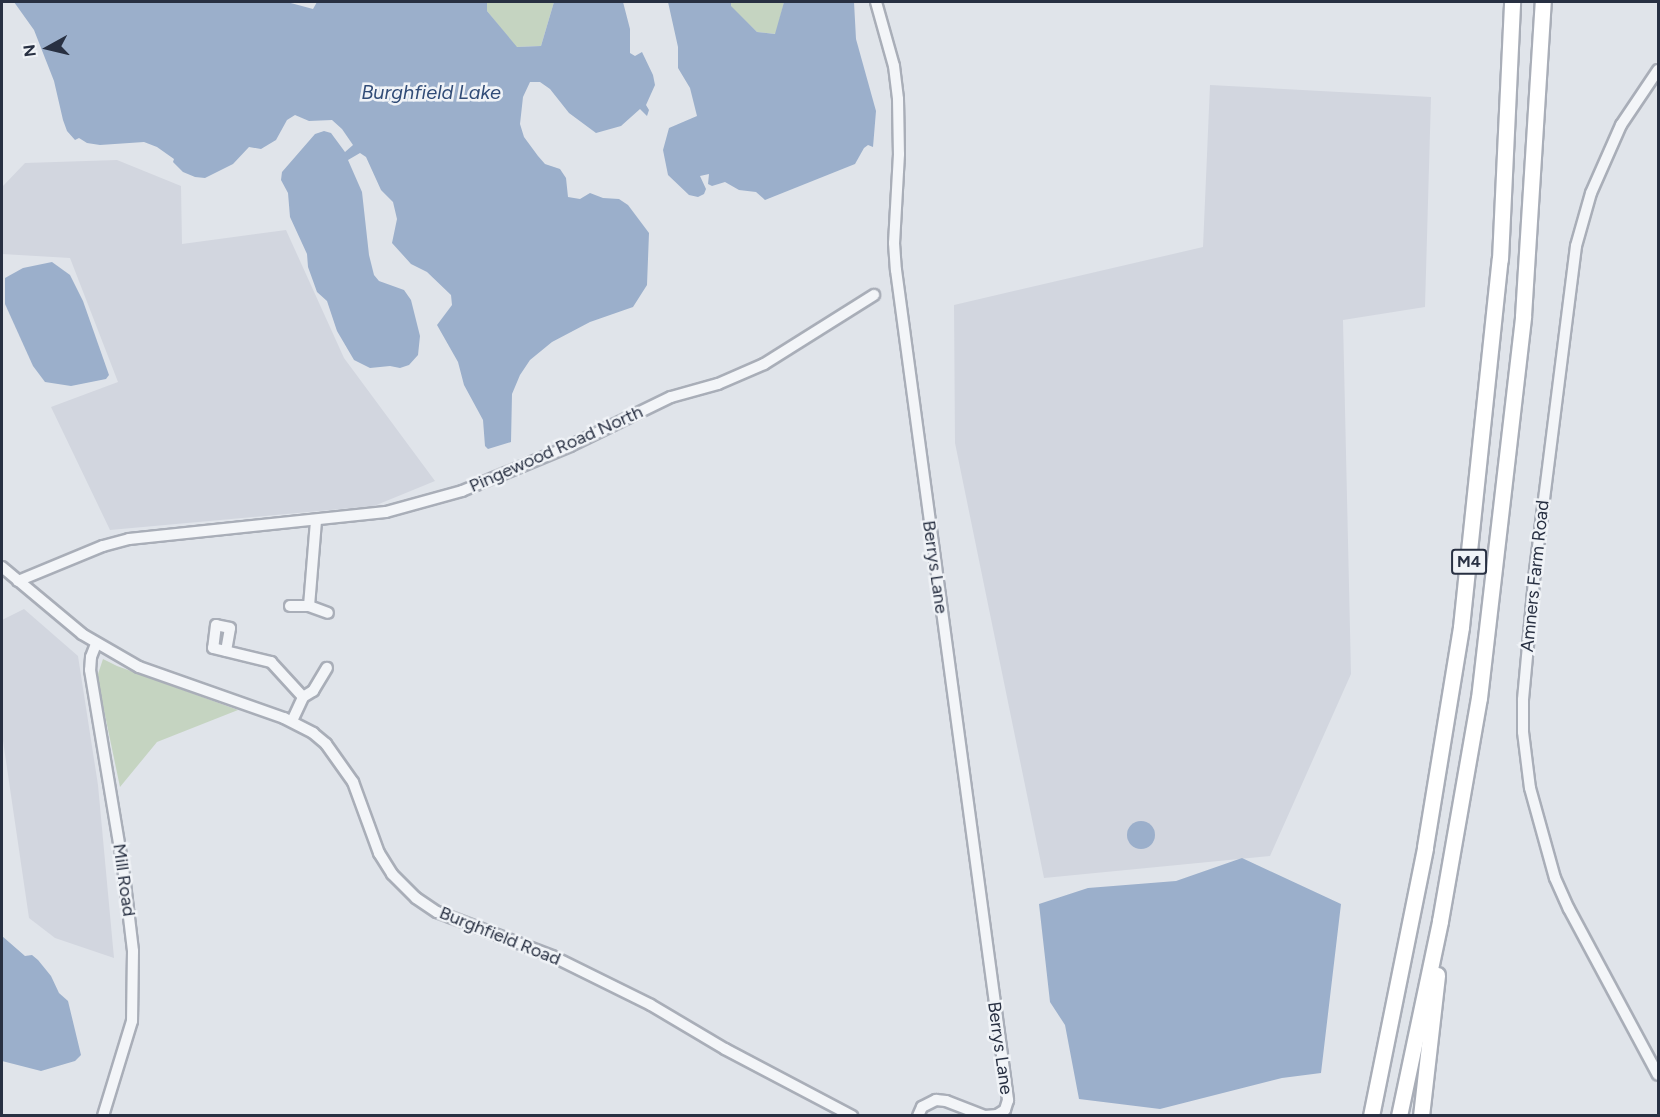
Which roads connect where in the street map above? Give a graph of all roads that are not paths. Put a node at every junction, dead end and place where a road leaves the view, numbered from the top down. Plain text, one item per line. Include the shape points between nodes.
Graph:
1 (876, 2) edge
2 (1512, 2) edge
3 (1543, 2) edge
4 (1659, 70) edge
5 (871, 301) dead end
6 (316, 521) junction
7 (2, 567) edge
8 (18, 582) junction
9 (290, 606) dead end
10 (309, 606) junction
11 (328, 613) dead end
12 (96, 644) junction
13 (226, 651) dead end
14 (327, 668) dead end
15 (303, 697) junction
16 (292, 722) junction
17 (1440, 921) junction
18 (1384, 1059) junction
19 (1659, 1075) edge
20 (103, 1116) edge
21 (852, 1116) edge
22 (918, 1116) edge
23 (985, 1116) edge
24 (1361, 1116) edge
25 (1371, 1116) edge
26 (1399, 1116) edge
27 (1421, 1116) edge

1 - 23 street, Berrys Lane via 894,66 898,99 896,270 1008,1100 1005,1110
2 - 18 highway, M4 via 1500,260 1461,627 1425,847
3 - 17 highway, M4 via 1522,327 1479,698
4 - 19 street, Amners Farm Road via 1617,134 1591,193 1576,246 1523,700 1530,788 1555,878
5 - 6 street, Pingewood Road North via 827,322 764,364 718,384 671,397 511,472 462,491 386,512
6 - 8 street, Pingewood Road North via 129,539
6 - 10 street
7 - 8 street, Burghfield Road
8 - 12 street, Burghfield Road
9 - 10 street
10 - 11 street
12 - 16 street, Burghfield Road via 159,676
12 - 20 street, Mill Road via 90,670 134,951 132,1021
13 - 15 street via 271,662
14 - 15 street via 313,691
15 - 16 street
16 - 21 street, Burghfield Road via 327,744 342,764 362,802 379,853 392,874 416,898 437,912 552,956
17 - 26 highway, M4
17 - 27 highway, M4 via 1434,1017
18 - 24 highway, M4
18 - 25 highway, M4
22 - 23 street, Berrys Lane via 922,1107 936,1100

